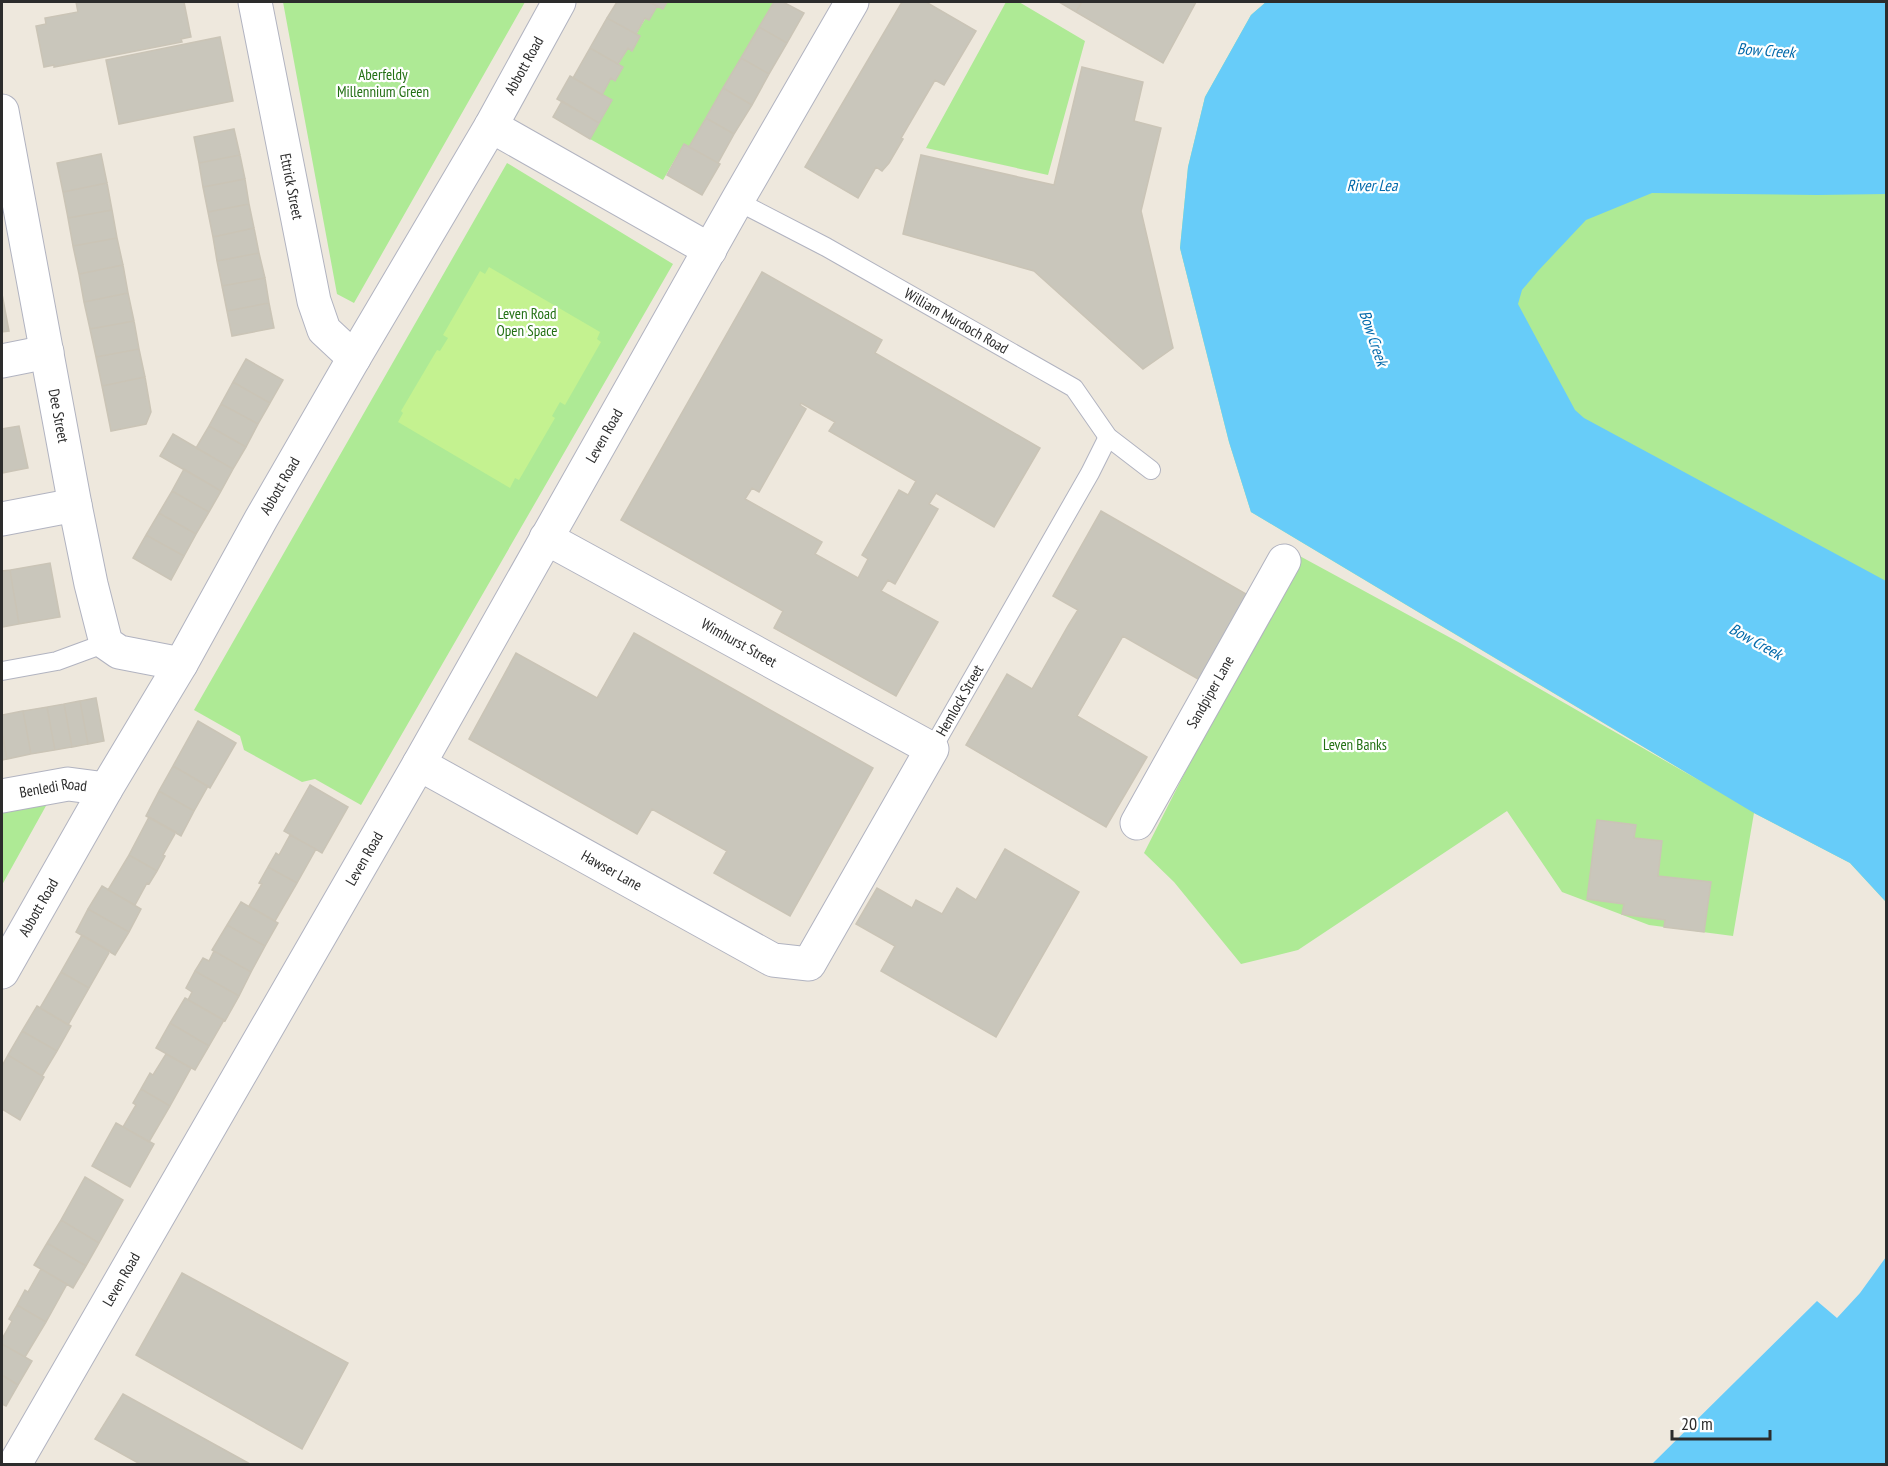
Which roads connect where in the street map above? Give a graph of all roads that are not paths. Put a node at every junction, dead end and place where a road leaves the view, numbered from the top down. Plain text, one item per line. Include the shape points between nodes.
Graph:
1 (255, 2) edge
2 (559, 2) edge
3 (852, 2) edge
4 (2, 111) edge
5 (491, 126) junction
6 (737, 201) junction
7 (10, 204) edge
8 (710, 250) junction
9 (47, 352) junction
10 (354, 358) junction
11 (2, 361) edge
12 (1108, 436) junction
13 (1151, 470) dead end
14 (75, 505) junction
15 (2, 519) edge
16 (546, 538) junction
17 (1284, 561) dead end
18 (106, 643) junction
19 (181, 664) junction
20 (2, 671) edge
21 (932, 749) junction
22 (419, 764) junction
23 (106, 789) junction
24 (2, 796) edge
25 (1137, 823) dead end
26 (809, 964) joint
27 (2, 972) edge
28 (15, 1464) edge

1 - 10 street, Ettrick Street via 314,301 324,330
2 - 5 street, Abbott Road
3 - 6 street, Leven Road
4 - 7 street, Dee Street
5 - 8 street
5 - 10 street, Abbott Road
6 - 8 street, Leven Road
6 - 12 lane, William Murdoch Road via 1074,388
7 - 9 street, Dee Street
8 - 16 street, Leven Road
9 - 11 street
9 - 14 street, Dee Street
10 - 19 street, Abbott Road
12 - 13 lane, William Murdoch Road
12 - 21 lane, Hemlock Street
14 - 15 street
14 - 18 street, Dee Street
16 - 21 street, Wimhurst Street
16 - 22 street, Leven Road
17 - 25 street, Sandpiper Lane
18 - 19 street via 119,652
18 - 20 lane via 57,661
19 - 23 street, Abbott Road
21 - 26 street, Hemlock Street
22 - 26 street, Hawser Lane via 773,960
22 - 28 street, Leven Road
23 - 24 street, Benledi Road via 68,784
23 - 27 street, Abbott Road

